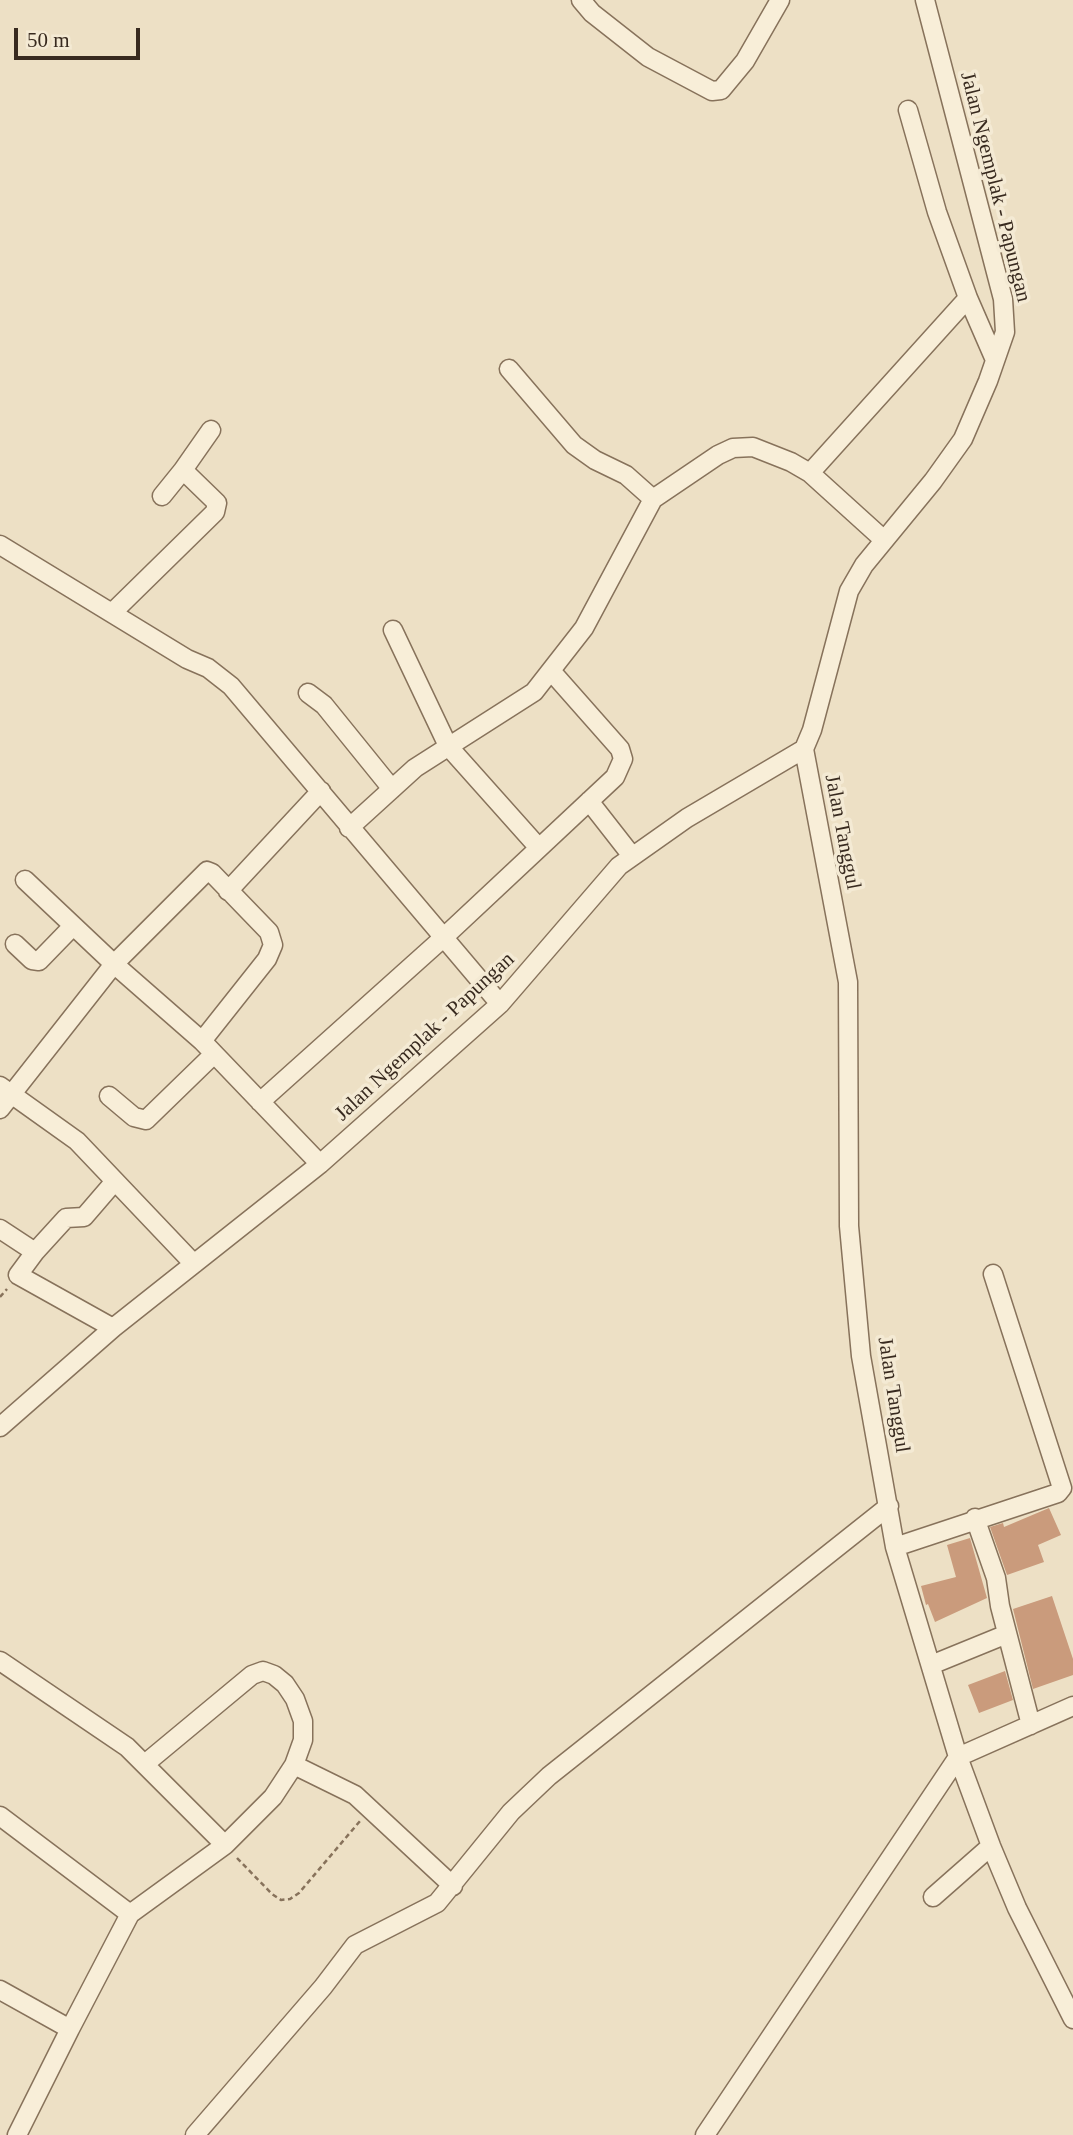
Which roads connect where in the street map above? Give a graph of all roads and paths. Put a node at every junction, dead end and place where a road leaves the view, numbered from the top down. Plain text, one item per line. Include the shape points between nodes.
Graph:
1 (581, 0) edge
2 (780, 0) edge
3 (925, 0) edge
4 (908, 110) dead end
5 (968, 298) junction
6 (1000, 347) junction
7 (509, 369) dead end
8 (211, 430) dead end
9 (183, 470) junction
10 (810, 473) junction
11 (162, 496) dead end
12 (653, 499) junction
13 (884, 540) junction
14 (0, 545) edge
15 (114, 611) junction
16 (393, 630) dead end
17 (552, 673) junction
18 (308, 693) dead end
19 (448, 746) junction
20 (804, 749) junction
21 (392, 789) junction
22 (321, 791) junction
23 (589, 802) junction
24 (349, 828) junction
25 (539, 848) junction
26 (632, 856) junction
27 (25, 880) dead end
28 (228, 891) junction
29 (73, 926) junction
30 (443, 937) junction
31 (15, 944) dead end
32 (114, 964) junction
33 (500, 1004) junction
34 (208, 1048) junction
35 (5, 1090) edge
36 (109, 1097) dead end
37 (260, 1102) junction
38 (0, 1109) edge
39 (320, 1164) junction
40 (115, 1181) junction
41 (0, 1229) edge
42 (35, 1252) junction
43 (194, 1264) junction
44 (993, 1274) dead end
45 (113, 1328) junction
46 (0, 1427) edge
47 (888, 1506) junction
48 (975, 1518) junction
49 (895, 1546) junction
50 (1007, 1634) junction
51 (0, 1661) edge
52 (931, 1665) junction
53 (1073, 1706) edge
54 (1031, 1725) junction
55 (958, 1757) junction
56 (146, 1763) junction
57 (294, 1765) junction
58 (370, 1809) junction
59 (0, 1816) edge
60 (225, 1846) junction
61 (991, 1846) junction
62 (453, 1886) junction
63 (933, 1897) dead end
64 (130, 1914) junction
65 (0, 1990) edge
66 (1073, 2019) edge
67 (69, 2029) junction
68 (17, 2135) edge
69 (195, 2135) edge
70 (705, 2135) edge

1 - 2 street via 648,57 712,91 721,90 745,61
3 - 6 street, Jalan Ngemplak - Papungan via 1003,299
4 - 5 street
5 - 6 street
5 - 10 street
6 - 13 street, Jalan Ngemplak - Papungan via 962,439
7 - 12 street via 574,444 626,475
8 - 9 street
9 - 11 street
9 - 15 street via 217,503 215,512
10 - 12 street via 766,451 733,449
10 - 13 street
12 - 17 street via 584,628
13 - 20 street, Jalan Ngemplak - Papungan via 849,591
14 - 15 street
15 - 22 street via 231,686
16 - 19 street
17 - 19 street via 534,692
17 - 23 street via 620,749 623,759 615,778
18 - 21 street via 324,705
19 - 21 street
19 - 25 street
20 - 26 street, Jalan Ngemplak - Papungan
20 - 47 street, Jalan Tanggul via 848,982 849,1226 861,1356
21 - 24 street
22 - 24 street
22 - 28 street
23 - 25 street
23 - 26 street
24 - 30 street
25 - 30 street
26 - 33 street, Jalan Ngemplak - Papungan
27 - 29 street
28 - 32 street via 212,873 199,876
28 - 34 street via 269,932 273,945
29 - 31 street via 39,961
29 - 32 street
30 - 33 street
30 - 37 street
32 - 34 street
32 - 35 street
33 - 39 street, Jalan Ngemplak - Papungan
34 - 36 street via 146,1120 134,1117
34 - 37 street
35 - 38 street
35 - 40 street via 67,1132
37 - 39 street
39 - 43 street, Jalan Ngemplak - Papungan
40 - 42 street via 84,1217 66,1217
40 - 43 street
41 - 42 street
42 - 45 street via 18,1275
43 - 45 street, Jalan Ngemplak - Papungan
44 - 48 street via 1062,1486 1058,1493
45 - 46 street, Jalan Ngemplak - Papungan
47 - 49 street, Jalan Tanggul
47 - 62 street via 549,1776 511,1812
48 - 49 street
48 - 50 street via 996,1578
49 - 52 street, Jalan Tanggul
50 - 52 street
50 - 54 street
51 - 56 street via 103,1728
52 - 55 street, Jalan Tanggul
53 - 54 street
54 - 55 street
55 - 61 street, Jalan Tanggul
55 - 70 street
56 - 57 street via 252,1675 263,1671 285,1684 303,1721 303,1740
56 - 60 street
57 - 58 street via 355,1795
57 - 60 street via 273,1797
58 - 60 path via 290,1899 272,1894
58 - 62 street
59 - 64 street
60 - 64 street
61 - 63 street
61 - 66 street, Jalan Tanggul
62 - 69 street via 428,1910 355,1945
64 - 67 street
65 - 67 street
67 - 68 street

